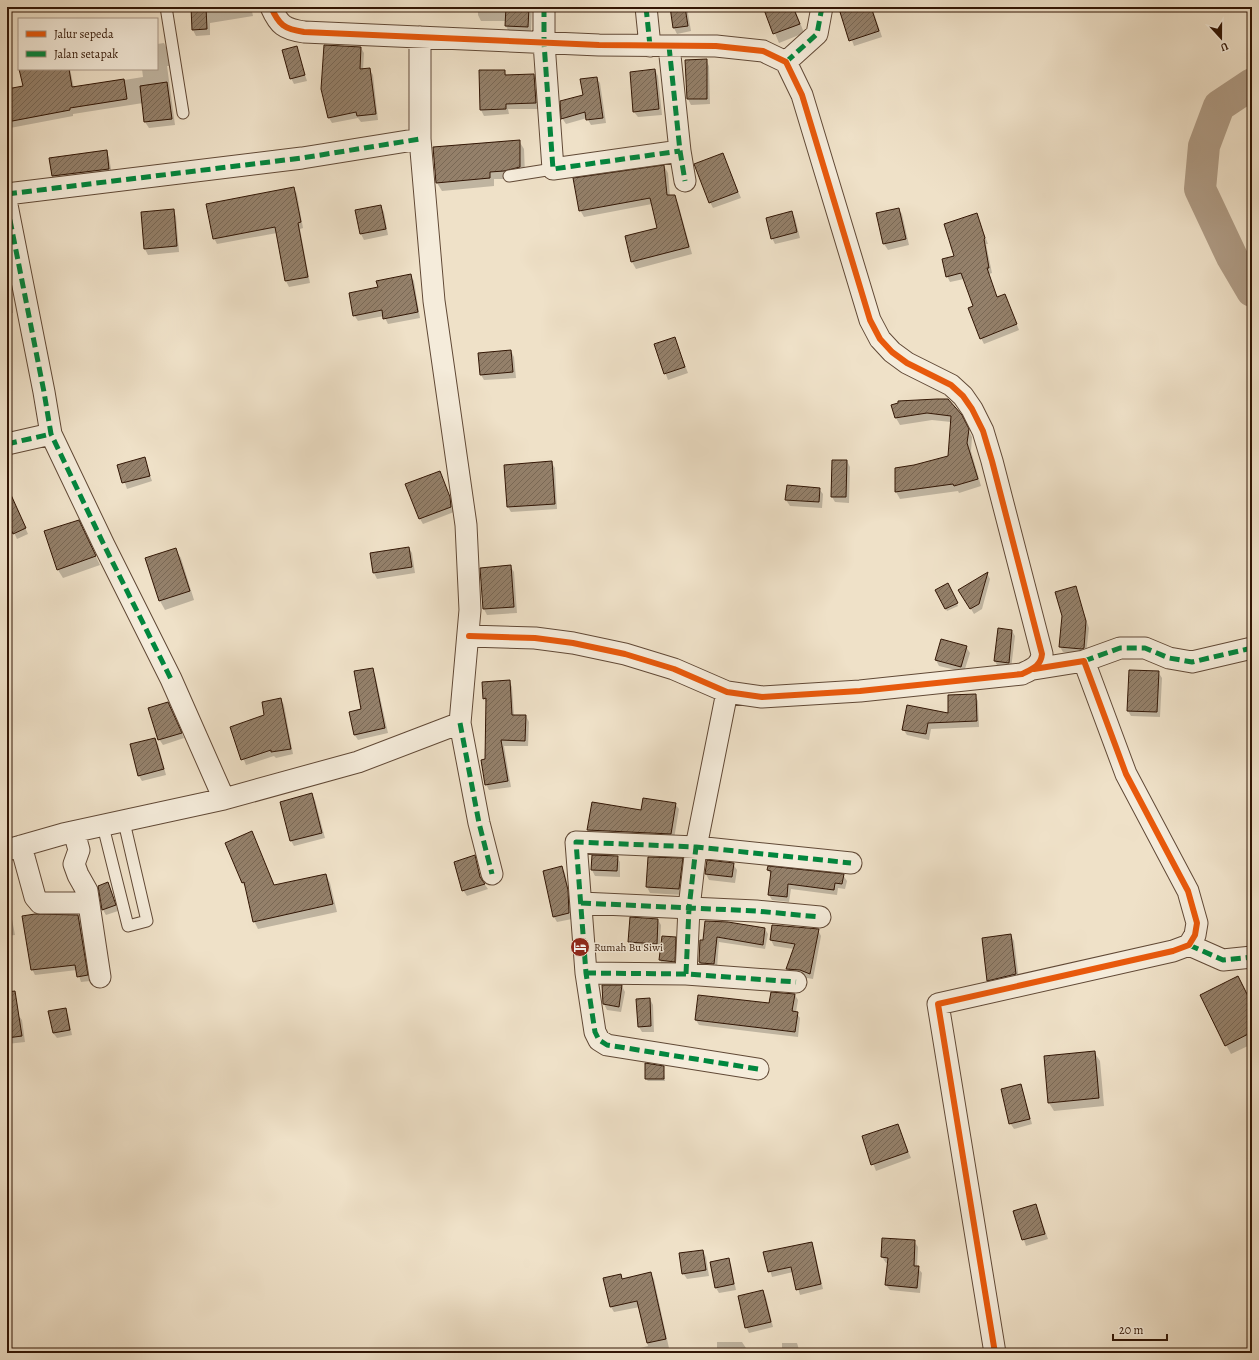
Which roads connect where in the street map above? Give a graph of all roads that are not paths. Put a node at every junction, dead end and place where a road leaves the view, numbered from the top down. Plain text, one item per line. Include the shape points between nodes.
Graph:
1 (166, 7) edge
2 (271, 7) edge
3 (544, 7) edge
4 (646, 7) edge
5 (822, 7) edge
6 (420, 37) junction
7 (544, 43) junction
8 (660, 46) junction
9 (786, 62) junction
10 (183, 113) dead end
11 (420, 139) junction
12 (680, 151) junction
13 (553, 169) junction
14 (509, 176) dead end
15 (685, 181) dead end
16 (7, 194) edge
17 (7, 205) edge
18 (51, 434) junction
19 (7, 444) edge
20 (469, 636) junction
21 (1252, 648) edge
22 (1084, 661) junction
23 (1034, 669) junction
24 (727, 692) junction
25 (460, 723) junction
26 (224, 799) junction
27 (124, 822) junction
28 (103, 826) junction
29 (74, 832) junction
30 (696, 847) junction
31 (14, 848) edge
32 (851, 863) dead end
33 (492, 874) dead end
34 (580, 902) junction
35 (90, 903) junction
36 (689, 908) junction
37 (820, 917) dead end
38 (1189, 944) junction
39 (1252, 957) edge
40 (586, 973) junction
41 (686, 974) junction
42 (100, 977) dead end
43 (796, 982) dead end
44 (758, 1069) dead end
45 (995, 1353) edge

1 - 10 lane
2 - 6 street via 288,30
3 - 7 street
4 - 8 street
5 - 9 street via 817,34
6 - 7 street
6 - 11 street
7 - 8 street
7 - 13 street
8 - 9 street via 716,46 763,51
8 - 12 street
9 - 23 street via 802,95 870,320 880,339 907,363 951,385 963,396 982,431 1042,654 1041,662
11 - 16 street via 302,158
11 - 20 street via 434,301 466,525
12 - 13 street
12 - 15 street
13 - 14 lane
17 - 18 street
18 - 19 street
18 - 26 street via 174,685
20 - 24 street via 535,638 625,654 674,669
20 - 25 street
21 - 22 street via 1192,662 1169,658 1145,648 1120,648
22 - 23 street
22 - 38 street via 1126,774 1188,891 1197,923 1195,935
23 - 24 street via 1022,674 860,692 762,697
24 - 30 street
25 - 26 street via 358,762
25 - 33 street via 479,823
26 - 27 street
27 - 28 street
27 - 28 lane via 147,921 128,926
28 - 29 street
29 - 31 street
29 - 35 street via 78,850 74,860 75,869 87,888
30 - 32 street
30 - 34 street via 576,842
30 - 36 street
31 - 35 street via 35,898 40,902
34 - 36 street
34 - 40 street
35 - 42 street
36 - 37 street
36 - 41 street
38 - 39 street via 1223,960
38 - 45 street via 1173,950 938,1004
40 - 41 street
40 - 44 street via 595,1032 599,1040 607,1045
41 - 43 street

